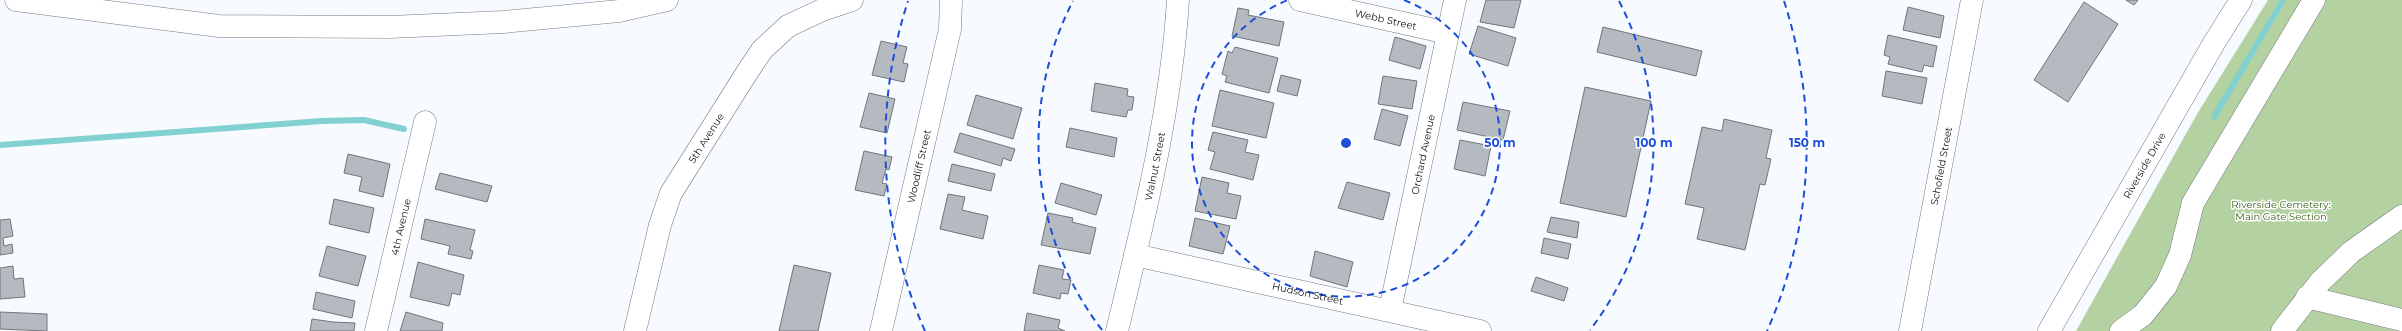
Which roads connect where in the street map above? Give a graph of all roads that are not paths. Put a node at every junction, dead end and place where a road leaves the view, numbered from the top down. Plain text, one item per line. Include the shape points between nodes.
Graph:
1 (16, 0) edge
2 (666, 0) edge
3 (852, 0) edge
4 (951, 0) edge
5 (1178, 0) edge
6 (1300, 0) edge
7 (1455, 0) edge
8 (1972, 0) edge
9 (2241, 0) edge
10 (2314, 0) edge
11 (1448, 33) junction
12 (425, 122) dead end
13 (2402, 216) edge
14 (1135, 255) junction
15 (2307, 297) junction
16 (1390, 310) junction
17 (2402, 320) edge
18 (376, 331) edge
19 (636, 331) edge
20 (881, 331) edge
21 (1117, 331) edge
22 (1480, 331) edge
23 (1910, 331) edge
24 (2049, 331) edge
25 (2121, 331) edge
26 (2282, 331) edge

1 - 2 main road via 219,26 382,27 519,21 619,11
3 - 19 main road, 5th Avenue via 816,12 788,26 762,50 748,71 671,194 660,225
4 - 20 main road, Woodliff Street via 950,29
5 - 14 main road, Walnut Street via 1170,82
6 - 11 main road, Webb Street
7 - 11 main road, Orchard Avenue
8 - 23 main road, Schofield Street
9 - 24 main road, Riverside Drive
10 - 25 main road via 2193,203 2180,255 2166,286 2143,314
11 - 16 main road, Orchard Avenue
12 - 18 main road, 4th Avenue
13 - 15 main road via 2351,252
14 - 16 main road, Hudson Street
14 - 21 main road, Walnut Street
15 - 17 main road
15 - 26 main road
16 - 22 main road, Hudson Street

